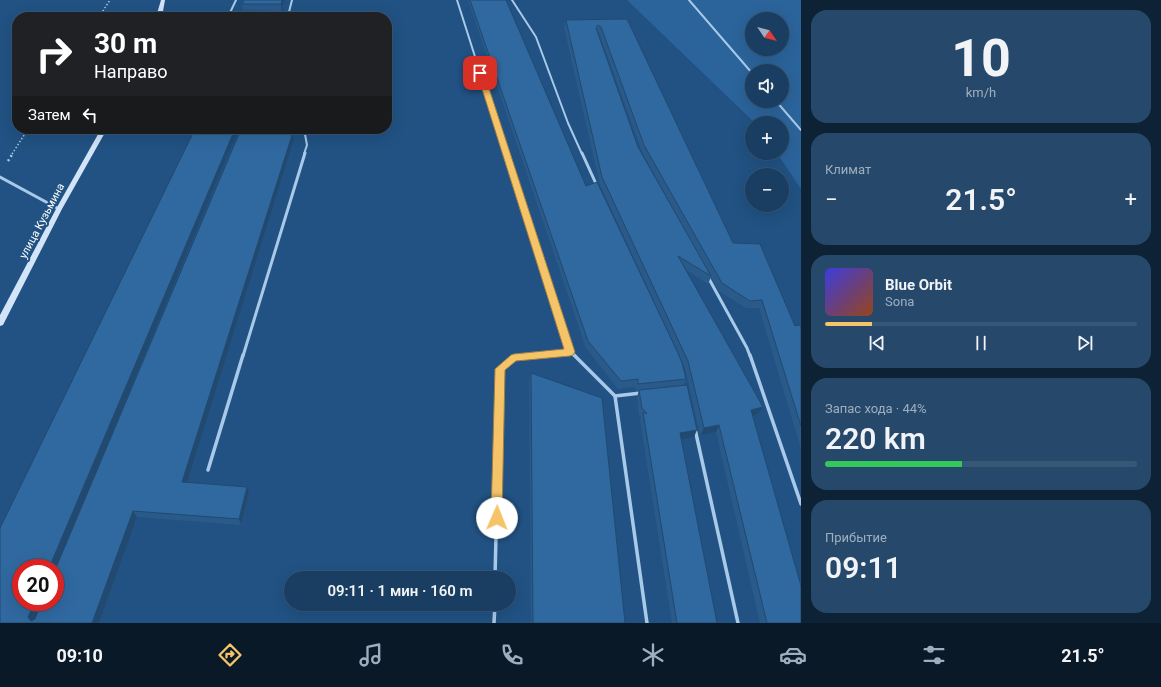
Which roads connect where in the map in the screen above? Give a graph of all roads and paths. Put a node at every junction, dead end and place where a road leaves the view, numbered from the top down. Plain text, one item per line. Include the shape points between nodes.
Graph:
1 (110, 0) edge
2 (163, 0) edge
3 (236, 0) edge
4 (292, 0) edge
5 (457, 0) edge
6 (512, 0) edge
7 (689, 0) edge
8 (102, 12) edge
9 (160, 12) edge
10 (230, 12) edge
11 (289, 12) edge
12 (745, 65) edge
13 (782, 108) edge
14 (801, 130) edge
15 (25, 134) edge
16 (101, 134) edge
17 (305, 134) edge
18 (4, 167) dead end
19 (0, 177) edge
20 (598, 188) edge
21 (59, 210) junction
22 (705, 272) edge
23 (0, 323) edge
24 (570, 352) junction
25 (643, 393) edge
26 (614, 396) junction
27 (695, 426) edge
28 (208, 470) dead end
29 (801, 504) edge
30 (495, 571) edge
31 (495, 611) edge
32 (494, 623) edge
33 (647, 623) edge
34 (738, 623) edge

1 - 8 path
2 - 9 main road
3 - 10 lane
4 - 11 lane
5 - 24 lane
6 - 20 lane via 536,37 568,123
7 - 12 lane
13 - 14 lane
15 - 18 path
16 - 21 main road, улица Кузьмина
17 - 28 lane via 307,145
19 - 21 lane
21 - 23 main road, улица Кузьмина
22 - 29 lane via 747,348
24 - 26 lane
24 - 30 lane via 514,358 500,369
25 - 26 lane
26 - 33 lane
27 - 34 lane
31 - 32 lane

